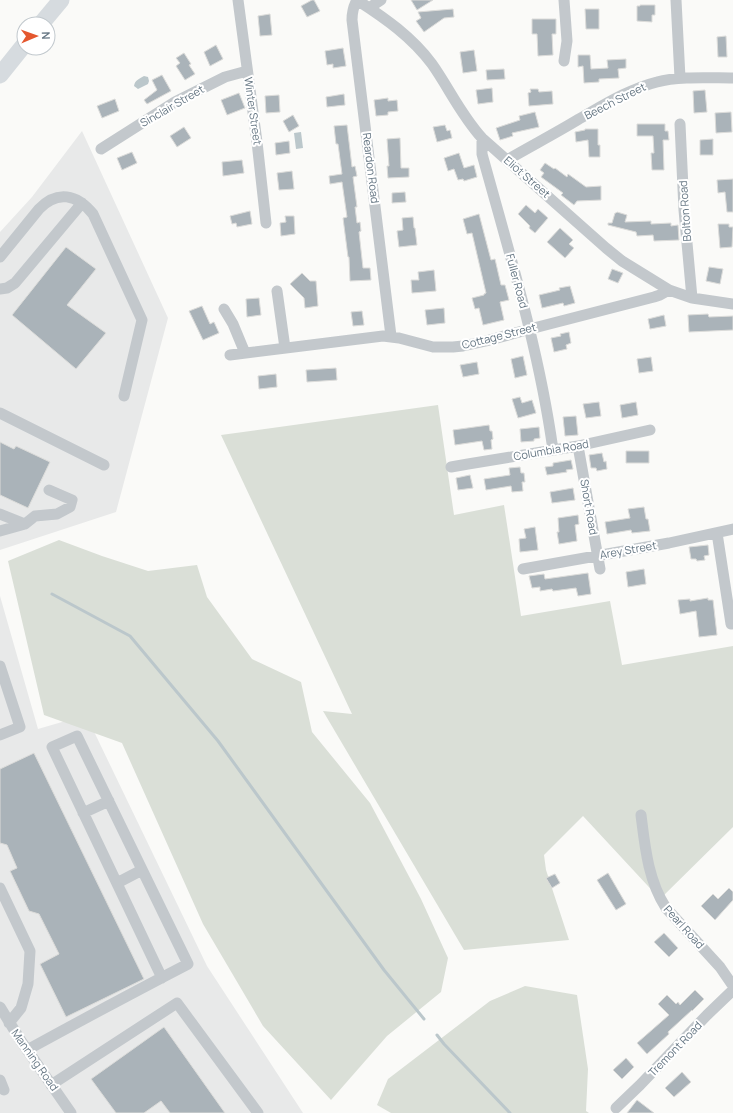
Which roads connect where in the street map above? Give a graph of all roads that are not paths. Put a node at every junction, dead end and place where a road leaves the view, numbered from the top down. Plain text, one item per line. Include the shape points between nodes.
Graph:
1 (61, 0) edge
2 (238, 0) edge
3 (357, 0) edge
4 (381, 0) edge
5 (564, 0) edge
6 (676, 0) edge
7 (369, 8) junction
8 (48, 16) edge
9 (16, 55) edge
10 (564, 61) dead end
11 (247, 71) junction
12 (0, 75) edge
13 (680, 78) junction
14 (733, 78) edge
15 (680, 124) dead end
16 (482, 138) junction
17 (101, 149) dead end
18 (507, 160) junction
19 (82, 202) junction
20 (266, 223) dead end
21 (0, 256) edge
22 (0, 289) edge
23 (669, 290) junction
24 (277, 291) dead end
25 (692, 298) junction
26 (733, 304) edge
27 (224, 309) dead end
28 (530, 329) junction
29 (391, 336) junction
30 (285, 348) junction
31 (245, 353) junction
32 (230, 355) dead end
33 (124, 396) dead end
34 (0, 413) edge
35 (650, 430) dead end
36 (578, 446) junction
37 (553, 450) junction
38 (104, 465) dead end
39 (451, 467) dead end
40 (49, 490) dead end
41 (0, 514) edge
42 (25, 524) junction
43 (733, 529) edge
44 (0, 531) edge
45 (717, 533) junction
46 (598, 555) junction
47 (523, 569) dead end
48 (600, 569) dead end
49 (731, 624) dead end
50 (0, 666) edge
51 (0, 735) edge
52 (109, 800) junction
53 (83, 813) junction
54 (641, 815) dead end
55 (142, 870) junction
56 (117, 883) junction
57 (0, 888) edge
58 (162, 978) junction
59 (733, 986) edge
60 (733, 990) edge
61 (0, 1007) edge
62 (9, 1023) junction
63 (27, 1050) junction
64 (51, 1085) junction
65 (616, 1108) dead end
66 (71, 1113) edge
67 (258, 1113) edge

1 - 8 highway
2 - 11 street, Winter Street
3 - 7 street, Eliot Street
3 - 29 street, Reardon Road via 352,20
4 - 7 street
5 - 10 street via 567,41
6 - 13 street
7 - 16 street, Eliot Street via 405,34 421,51 438,72 469,123
9 - 12 highway
11 - 17 street, Sinclair Street via 225,77 175,102
11 - 20 street, Winter Street
13 - 14 street, Beech Street
13 - 18 street, Beech Street via 657,81 625,94
15 - 25 street, Bolton Road
16 - 18 street, Eliot Street
16 - 28 street, Fuller Road via 482,154
18 - 23 street, Eliot Street via 614,255
19 - 21 street via 59,196 51,199 39,209
19 - 22 street via 15,283
19 - 33 street via 93,214 142,320
23 - 25 street, Eliot Street
23 - 28 street, Cottage Street via 660,296
24 - 30 street
25 - 26 street, Eliot Street
27 - 31 street
28 - 29 street, Cottage Street via 486,342 453,347 433,347
28 - 37 street, Fuller Road via 547,406
29 - 30 street, Cottage Street
30 - 31 street, Cottage Street
31 - 32 street, Cottage Street
34 - 38 street
35 - 36 street, Columbia Road
36 - 37 street, Columbia Road
36 - 46 street, Short Road
37 - 39 street, Columbia Road
40 - 42 street via 72,500 70,507 57,514 35,516
41 - 42 street
42 - 44 street
43 - 45 street, Arey Street
45 - 46 street, Arey Street
45 - 49 street
46 - 47 street, Arey Street
46 - 48 street, Short Road
50 - 51 street via 20,727
52 - 53 street
52 - 53 street via 77,736 52,747
52 - 55 street
53 - 56 street
54 - 59 street, Pearl Road via 652,877 660,899 720,967
55 - 56 street
55 - 58 street via 188,964
56 - 58 street
57 - 62 street via 30,951 28,984 21,1008
58 - 63 street
60 - 65 street, Tremont Road
61 - 62 street, Manning Road
62 - 63 street, Manning Road
63 - 64 street, Manning Road
64 - 66 street, Manning Road
64 - 67 street via 178,1003

